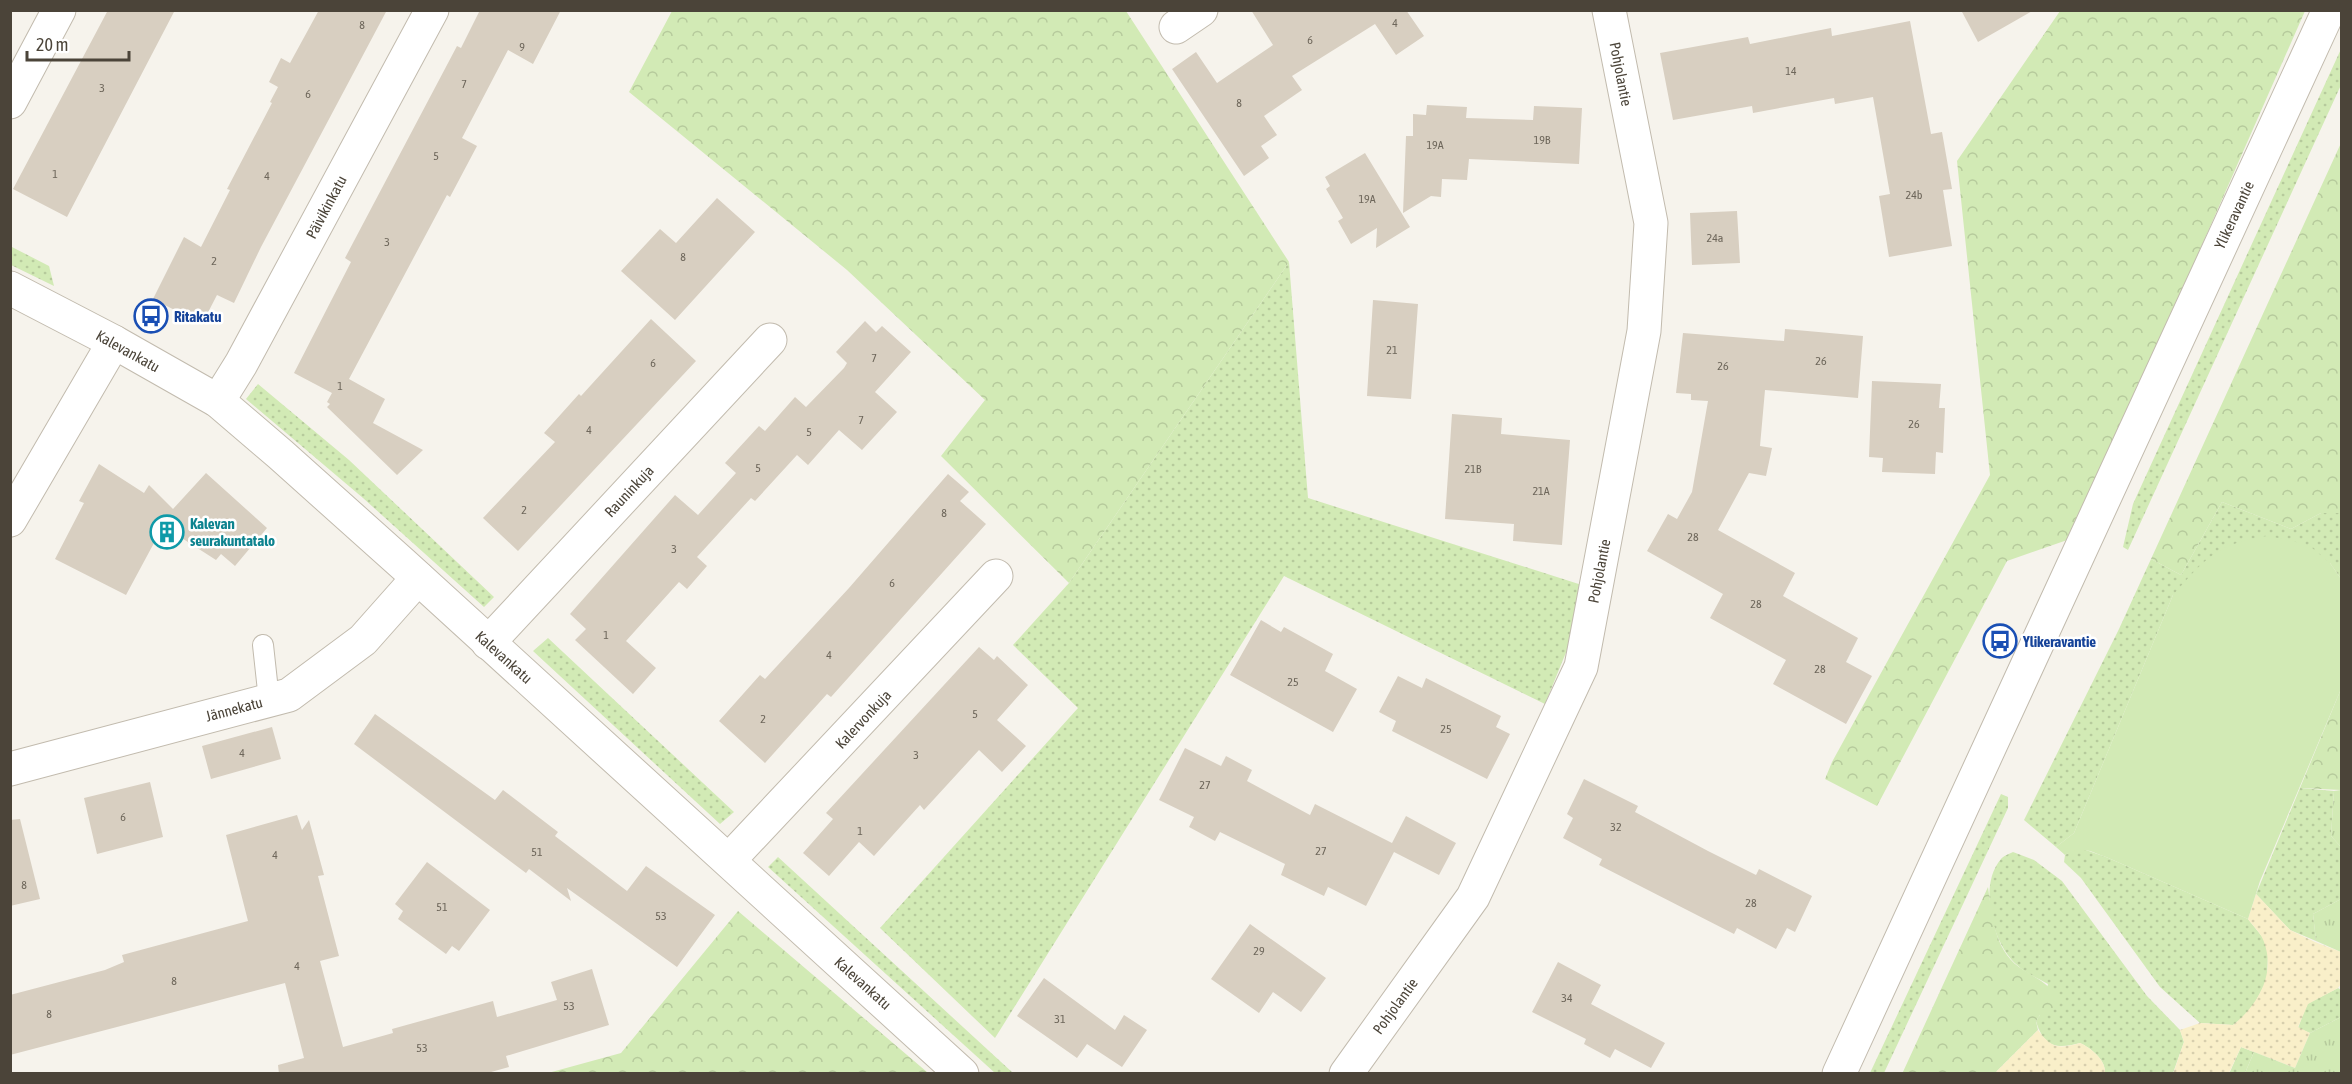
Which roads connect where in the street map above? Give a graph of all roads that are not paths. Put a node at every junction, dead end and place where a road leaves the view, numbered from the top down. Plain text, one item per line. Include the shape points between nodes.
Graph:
1 (59, 10) edge
2 (432, 10) edge
3 (1609, 10) edge
4 (2329, 10) edge
5 (10, 102) edge
6 (10, 288) edge
7 (770, 339) dead end
8 (114, 342) junction
9 (218, 401) junction
10 (10, 520) edge
11 (996, 576) dead end
12 (418, 578) junction
13 (488, 643) junction
14 (264, 645) dead end
15 (268, 700) junction
16 (10, 770) edge
17 (729, 860) junction
18 (962, 1074) edge
19 (1346, 1074) edge
20 (1839, 1074) edge

1 - 5 street
2 - 9 street, Päivikinkatu
3 - 19 street, Pohjolantie via 1651,223 1644,331 1581,667 1473,897
4 - 20 street, Ylikeravantie
6 - 8 street, Kalevankatu
7 - 13 street, Rauninkuja
8 - 9 street, Kalevankatu
8 - 10 street
9 - 12 street, Kalevankatu
11 - 17 street, Kalervonkuja
12 - 13 street, Kalevankatu
12 - 15 street, Jännekatu via 363,640 289,695
13 - 17 street, Kalevankatu
14 - 15 lane
15 - 16 street, Jännekatu
17 - 18 street, Kalevankatu

